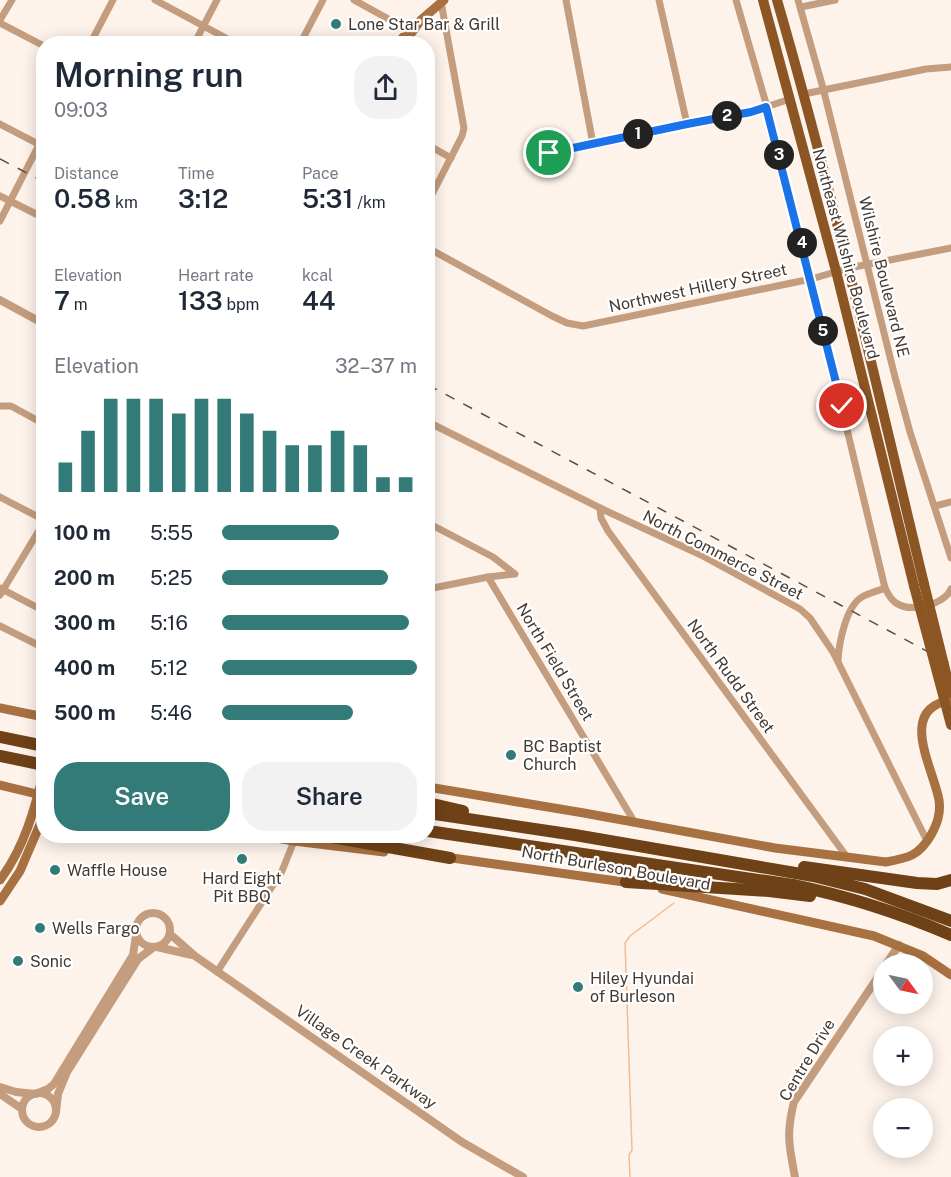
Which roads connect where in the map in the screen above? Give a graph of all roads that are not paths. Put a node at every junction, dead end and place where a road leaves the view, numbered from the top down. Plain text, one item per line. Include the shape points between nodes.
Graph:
1 (12, 0) edge
2 (113, 0) edge
3 (155, 0) edge
4 (217, 0) edge
5 (323, 0) edge
6 (354, 0) edge
7 (566, 0) edge
8 (660, 0) edge
9 (736, 0) edge
10 (763, 0) edge
11 (777, 0) edge
12 (835, 0) edge
13 (442, 1) edge
14 (165, 3) edge
15 (800, 4) edge
16 (0, 21) edge
17 (203, 25) junction
18 (94, 36) edge
19 (198, 36) edge
20 (223, 36) edge
21 (304, 36) edge
22 (409, 36) edge
23 (412, 36) edge
24 (36, 41) edge
25 (951, 67) edge
26 (823, 88) junction
27 (804, 94) junction
28 (790, 99) junction
29 (766, 107) junction
30 (0, 124) edge
31 (687, 124) junction
32 (36, 143) edge
33 (593, 144) junction
34 (435, 149) edge
35 (549, 153) dead end
36 (36, 154) edge
37 (451, 158) junction
38 (435, 189) edge
39 (0, 196) edge
40 (10, 202) junction
41 (36, 214) edge
42 (0, 220) edge
43 (951, 248) edge
44 (435, 252) edge
45 (866, 264) junction
46 (849, 268) junction
47 (836, 272) junction
48 (811, 279) junction
49 (0, 300) edge
50 (36, 320) edge
51 (0, 406) edge
52 (36, 420) edge
53 (435, 426) edge
54 (0, 497) edge
55 (951, 502) edge
56 (935, 506) junction
57 (600, 508) junction
58 (36, 517) edge
59 (435, 527) edge
60 (36, 534) edge
61 (951, 558) edge
62 (488, 577) junction
63 (919, 585) junction
64 (435, 588) edge
65 (885, 588) junction
66 (951, 589) edge
67 (1, 591) edge
68 (36, 607) edge
69 (0, 626) edge
70 (36, 644) edge
71 (838, 662) junction
72 (951, 693) edge
73 (951, 700) edge
74 (0, 708) edge
75 (36, 715) edge
76 (951, 725) edge
77 (0, 737) edge
78 (36, 744) edge
79 (0, 756) edge
80 (36, 763) edge
81 (0, 785) edge
82 (435, 788) edge
83 (36, 794) edge
84 (435, 805) edge
85 (36, 807) edge
86 (435, 814) edge
87 (635, 823) junction
88 (435, 832) edge
89 (36, 834) edge
90 (575, 835) junction
91 (927, 841) junction
92 (293, 843) edge
93 (312, 843) edge
94 (365, 843) edge
95 (693, 855) junction
96 (15, 858) junction
97 (450, 858) junction
98 (847, 858) junction
99 (0, 880) edge
100 (951, 880) edge
101 (626, 882) junction
102 (0, 889) edge
103 (0, 901) edge
104 (911, 919) junction
105 (951, 921) edge
106 (137, 929) junction
107 (170, 934) junction
108 (951, 935) edge
109 (899, 945) junction
110 (156, 947) junction
111 (893, 954) edge
112 (195, 956) junction
113 (217, 972) junction
114 (951, 975) edge
115 (873, 985) edge
116 (0, 1087) edge
117 (0, 1094) edge
118 (37, 1094) junction
119 (22, 1108) junction
120 (56, 1112) junction
121 (523, 1177) edge
122 (795, 1177) edge

1 - 16 street
2 - 18 street
3 - 14 street
4 - 17 street
5 - 21 street
6 - 22 street
7 - 33 street
8 - 31 street
9 - 29 street
10 - 28 main road, Northeast Wilshire Boulevard
11 - 27 main road, Northeast Wilshire Boulevard
12 - 15 street
13 - 23 main road via 421,20
13 - 37 street via 464,128
14 - 17 street
15 - 26 street, Wilshire Boulevard NE
16 - 24 street
17 - 19 street
17 - 20 street
25 - 26 street
26 - 27 street
26 - 45 street, Wilshire Boulevard NE
27 - 46 main road, Northeast Wilshire Boulevard
28 - 29 street
28 - 47 main road, Northeast Wilshire Boulevard
29 - 31 street
29 - 48 street
30 - 32 street
31 - 33 street
33 - 35 street
34 - 37 street
36 - 40 street
37 - 38 street
39 - 40 street
40 - 41 street
40 - 42 street
43 - 45 street, Northwest Hillery Street
44 - 48 street, Northwest Hillery Street via 552,316 583,326
45 - 46 street, Northwest Hillery Street
45 - 56 street, Wilshire Boulevard NE via 907,421
46 - 47 street, Northwest Hillery Street
46 - 63 main road, Northeast Wilshire Boulevard
47 - 48 street, Northwest Hillery Street
47 - 63 main road, Northeast Wilshire Boulevard
48 - 65 street
49 - 50 street
51 - 52 street via 10,406
53 - 57 street, North Commerce Street
54 - 58 street
55 - 56 street
56 - 61 street, Wilshire Boulevard NE
57 - 71 street, North Commerce Street via 701,555 800,609 818,628
57 - 98 street, North Rudd Street via 608,531
59 - 62 street via 493,557 515,574
60 - 67 street
62 - 64 street
62 - 87 street, North Field Street
63 - 72 main road, Northeast Wilshire Boulevard, bridge
63 - 76 main road, Northeast Wilshire Boulevard, bridge
65 - 66 street via 889,597 906,607 938,602
65 - 71 street via 858,601 849,614
67 - 68 street
69 - 70 street
71 - 91 street, North Commerce Street
73 - 91 main road via 932,706 921,723 923,746 939,802 939,821
74 - 75 main road
77 - 78 highway
79 - 80 highway
81 - 83 main road
82 - 87 main road
84 - 90 highway
85 - 96 main road
86 - 90 highway
87 - 98 main road
88 - 104 highway via 793,885 836,894
89 - 103 main road via 20,871
90 - 95 highway
91 - 98 main road via 920,852 903,859 886,862
92 - 113 street via 282,871
93 - 97 main road, North Burleson Boulevard
94 - 97 highway
95 - 100 highway via 724,854 916,884
95 - 105 highway via 865,889
96 - 99 main road
96 - 102 main road via 15,865
97 - 101 main road, North Burleson Boulevard
101 - 104 highway via 799,894
101 - 109 main road, North Burleson Boulevard via 874,936
104 - 108 highway
106 - 107 street, Village Creek Parkway via 141,919 156,914 166,919
106 - 110 street via 142,943
106 - 118 street via 133,956 54,1084
107 - 110 street
107 - 112 street, Village Creek Parkway
109 - 111 street
109 - 114 main road, North Burleson Boulevard
110 - 112 street, Village Creek Parkway
110 - 120 street via 138,959 67,1072
112 - 113 street, Village Creek Parkway
113 - 121 street, Village Creek Parkway via 462,1142
115 - 122 street, Centre Drive via 795,1102 788,1144
116 - 118 street
117 - 119 street
118 - 119 street via 26,1099
118 - 120 street via 50,1097
119 - 120 street via 25,1120 40,1127 51,1122

